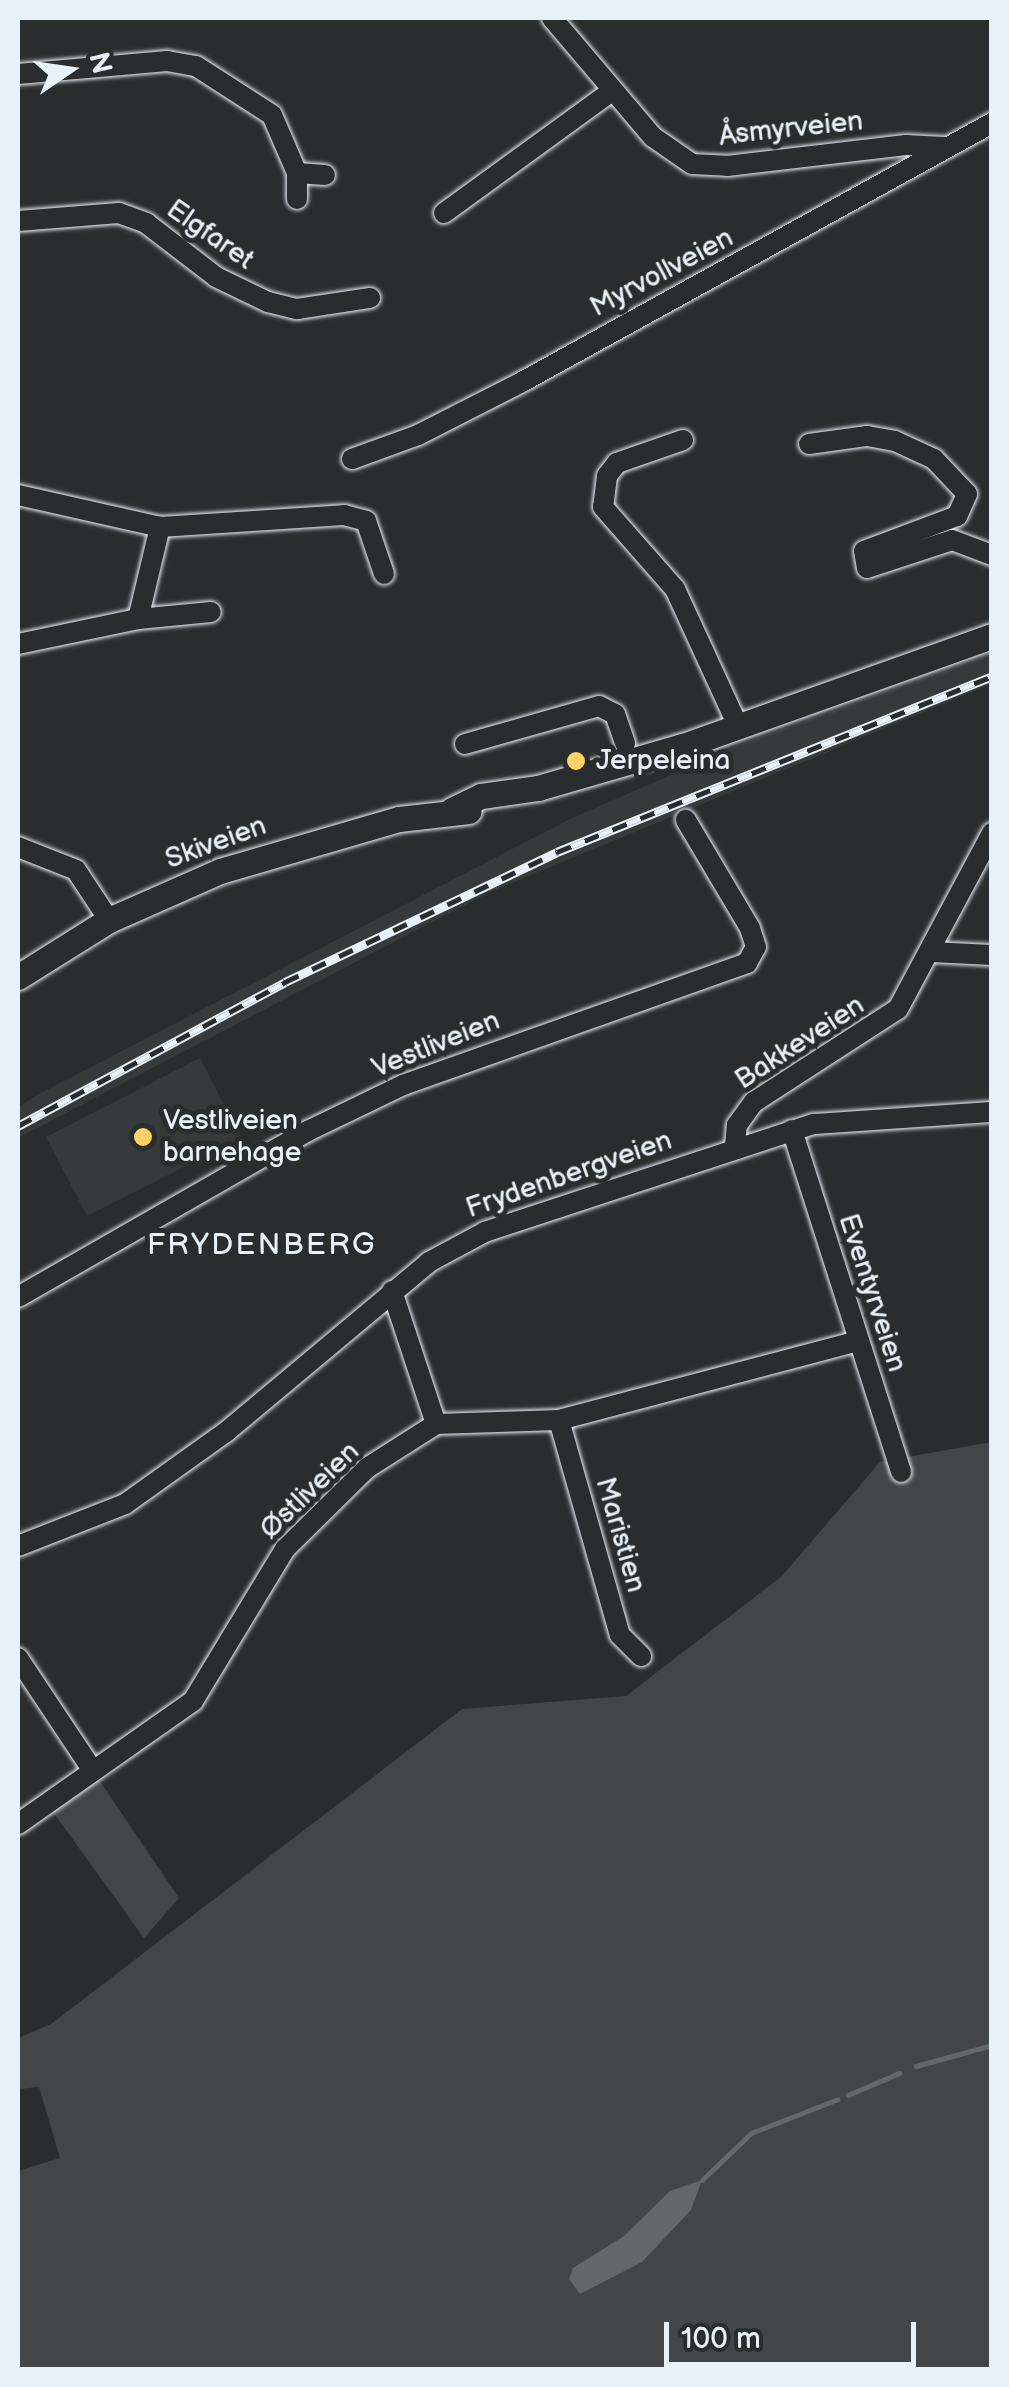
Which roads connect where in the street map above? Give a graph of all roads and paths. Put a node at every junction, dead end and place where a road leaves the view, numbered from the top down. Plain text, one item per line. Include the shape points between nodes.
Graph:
1 (552, 18) edge
2 (18, 74) edge
3 (612, 91) junction
4 (992, 123) edge
5 (945, 148) junction
6 (296, 173) junction
7 (325, 175) dead end
8 (297, 199) dead end
9 (444, 212) dead end
10 (18, 221) edge
11 (370, 298) dead end
12 (683, 440) dead end
13 (809, 444) dead end
14 (352, 460) dead end
15 (18, 495) edge
16 (160, 527) junction
17 (990, 548) edge
18 (384, 574) dead end
19 (211, 612) dead end
20 (138, 619) junction
21 (992, 636) edge
22 (18, 644) edge
23 (739, 728) junction
24 (626, 743) dead end
25 (466, 744) dead end
26 (686, 820) dead end
27 (992, 833) edge
28 (18, 847) edge
29 (109, 920) junction
30 (932, 952) junction
31 (992, 954) edge
32 (18, 977) edge
33 (992, 1112) edge
34 (792, 1130) junction
35 (735, 1146) junction
36 (392, 1291) junction
37 (18, 1297) edge
38 (858, 1341) junction
39 (559, 1420) junction
40 (436, 1424) junction
41 (902, 1472) dead end
42 (18, 1546) edge
43 (641, 1656) dead end
44 (18, 1658) edge
45 (93, 1771) junction
46 (18, 1824) edge

1 - 3 street, Åsmyrveien
2 - 6 street via 166,61 196,66 272,115
3 - 5 street, Åsmyrveien via 672,156 692,164 906,145
3 - 9 street
4 - 5 street, Myrvollveien
5 - 14 street, Myrvollveien via 522,382
6 - 7 street
6 - 8 street
10 - 11 street, Elgfaret via 119,213 268,302 297,308 345,291
12 - 23 street via 617,462 603,507 675,589
13 - 17 street via 867,436 895,441 934,459 967,494 958,516 864,551 860,558 868,568 952,540
15 - 16 street
16 - 18 street via 344,516 366,521
16 - 20 street
19 - 20 street
20 - 22 street
21 - 23 main road, Skiveien
23 - 29 main road, Skiveien via 538,788 483,812 452,810 256,859
24 - 25 street via 615,714 600,706
26 - 37 street, Vestliveien via 750,928 756,948 748,963 404,1085 308,1131
27 - 30 street, Bakkeveien
28 - 29 street via 76,870
29 - 32 main road, Skiveien
30 - 31 street
30 - 35 street, Bakkeveien via 911,992 880,1026 754,1102 737,1125
33 - 34 street, Frydenbergveien
34 - 35 street, Frydenbergveien
34 - 38 street, Eventyrveien
35 - 36 street, Frydenbergveien via 485,1232
36 - 40 street
36 - 42 street, Frydenbergveien via 226,1432 125,1504
38 - 39 street
38 - 41 street, Eventyrveien
39 - 40 street
39 - 43 street, Maristien via 620,1635
40 - 45 street, Østliveien via 367,1468 285,1549 193,1701
44 - 45 street
45 - 46 street, Østliveien

